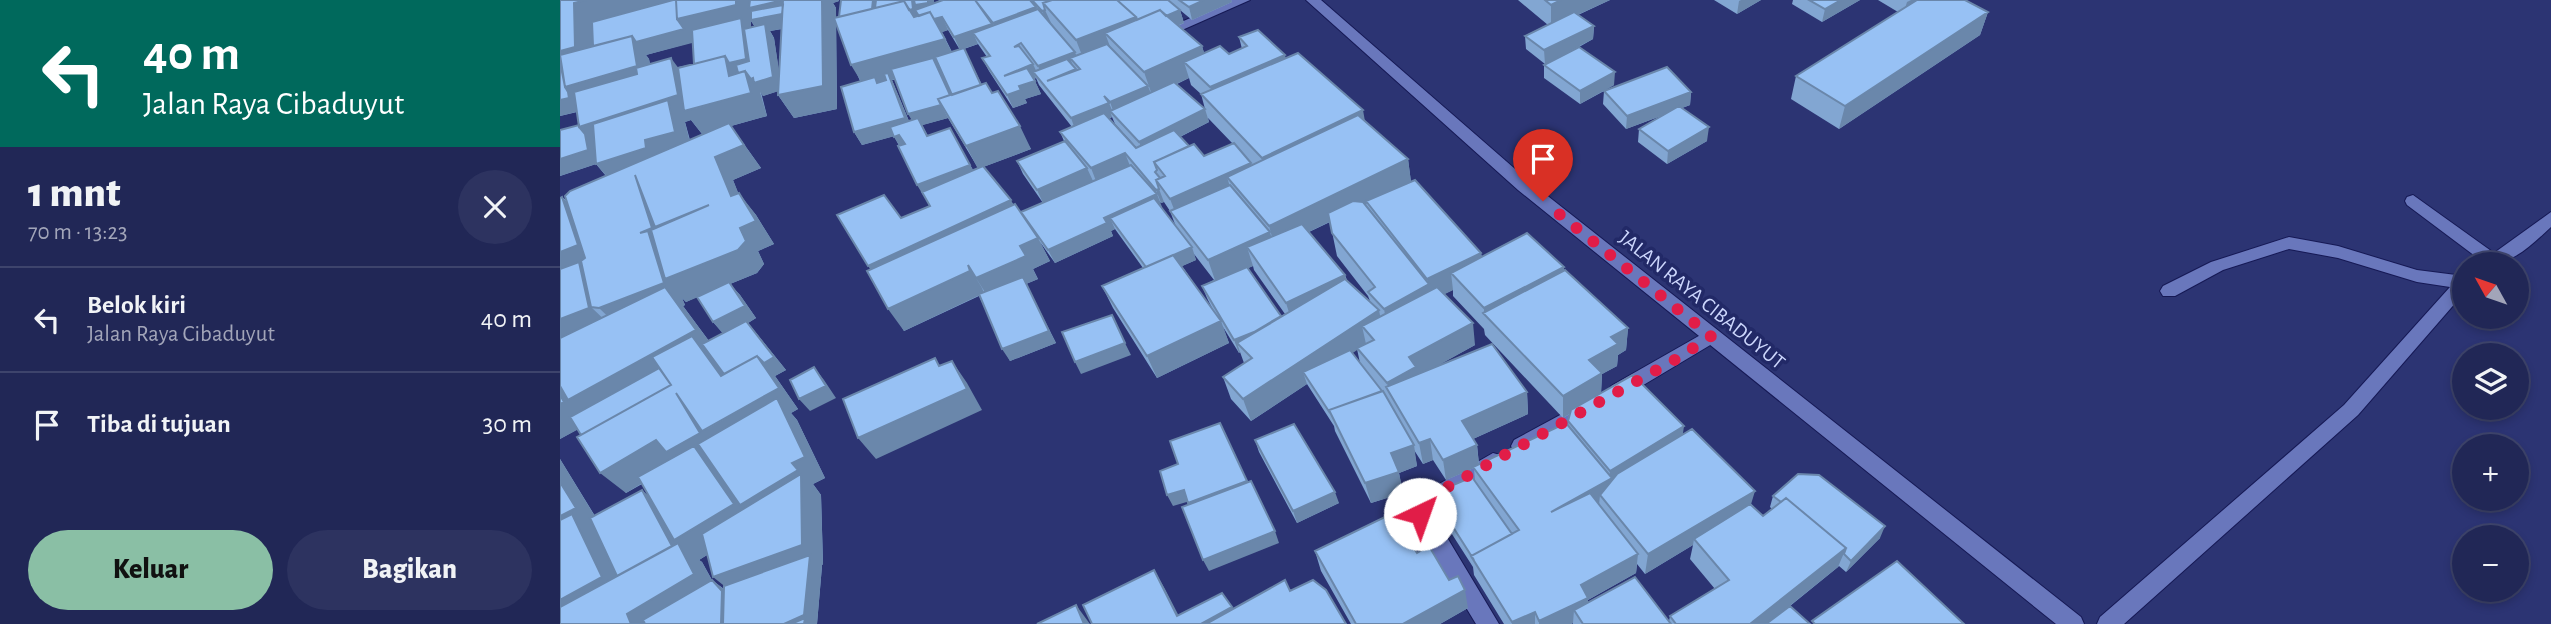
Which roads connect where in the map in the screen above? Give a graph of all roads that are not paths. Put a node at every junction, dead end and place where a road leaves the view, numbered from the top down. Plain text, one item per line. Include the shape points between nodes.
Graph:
1 (1243, 0) edge
2 (1313, 0) edge
3 (1146, 41) edge
4 (2413, 201) dead end
5 (2551, 218) edge
6 (2478, 252) edge
7 (2509, 252) edge
8 (2452, 281) edge
9 (2169, 291) dead end
10 (2452, 295) edge
11 (1711, 336) junction
12 (1488, 624) edge
13 (2073, 624) edge
14 (2108, 624) edge

1 - 3 street
2 - 11 street, JALAN RAYA CIBADUYUT via 1524,186
4 - 6 street
5 - 7 street
8 - 9 street via 2289,243 2217,266
10 - 14 street via 2351,410
11 - 12 street via 1420,505 1420,514
11 - 13 street, JALAN RAYA CIBADUYUT

